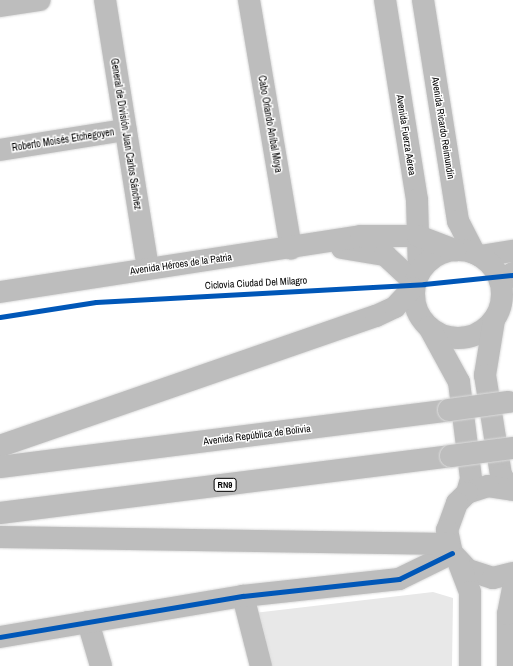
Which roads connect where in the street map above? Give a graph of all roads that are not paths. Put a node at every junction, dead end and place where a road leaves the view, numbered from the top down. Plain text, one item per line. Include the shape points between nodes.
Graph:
1 (40, 0) edge
2 (105, 0) edge
3 (249, 0) edge
4 (385, 0) edge
5 (423, 0) edge
6 (0, 6) edge
7 (125, 130) junction
8 (0, 150) edge
9 (418, 236) junction
10 (315, 245) junction
11 (291, 248) junction
12 (513, 251) edge
13 (470, 253) junction
14 (148, 268) junction
15 (415, 281) junction
16 (507, 283) edge
17 (0, 292) edge
18 (494, 320) junction
19 (428, 327) junction
20 (510, 401) edge
21 (0, 446) edge
22 (513, 448) edge
23 (0, 467) edge
24 (512, 489) edge
25 (467, 493) junction
26 (0, 513) edge
27 (0, 537) edge
28 (453, 553) junction
29 (513, 573) edge
30 (513, 589) edge
31 (243, 596) junction
32 (88, 622) junction
33 (0, 637) edge
34 (101, 666) edge
35 (261, 666) edge
36 (470, 666) edge
37 (508, 666) edge

1 - 6 main road
2 - 7 main road, General de División Juan Carlos Sánchez
3 - 11 main road, Cabo Orlando Aníbal Moya
4 - 9 main road, Avenida Fuerza Aérea via 417,200
5 - 13 main road, Avenida Ricardo Reimundín via 458,221
7 - 8 main road, Roberto Moisés Etchegoyen
7 - 14 main road, General de División Juan Carlos Sánchez
9 - 10 main road, Avenida Héroes de la Patria via 361,236
9 - 13 main road
9 - 15 main road, Avenida Fuerza Aérea
10 - 11 main road, Avenida Héroes de la Patria
10 - 15 main road via 375,251 395,261
11 - 14 main road, Avenida Héroes de la Patria
12 - 13 main road
13 - 15 main road via 434,256
13 - 16 main road via 490,264
14 - 17 main road, Avenida Héroes de la Patria
15 - 19 main road via 416,310
15 - 21 main road via 394,307 376,316
16 - 18 main road
18 - 19 main road via 474,336 461,339
18 - 24 main road via 485,375 501,475
19 - 25 main road via 459,382 471,479
20 - 23 main road, Avenida República de Bolivia, bridge
22 - 26 main road, RN9, bridge
24 - 25 main road via 488,486
25 - 28 main road via 450,516
27 - 28 main road
28 - 29 main road via 480,576 493,578
28 - 31 main road via 399,579
28 - 36 main road via 470,592
30 - 37 main road via 508,614
31 - 32 main road
31 - 35 main road
32 - 33 main road
32 - 34 main road

